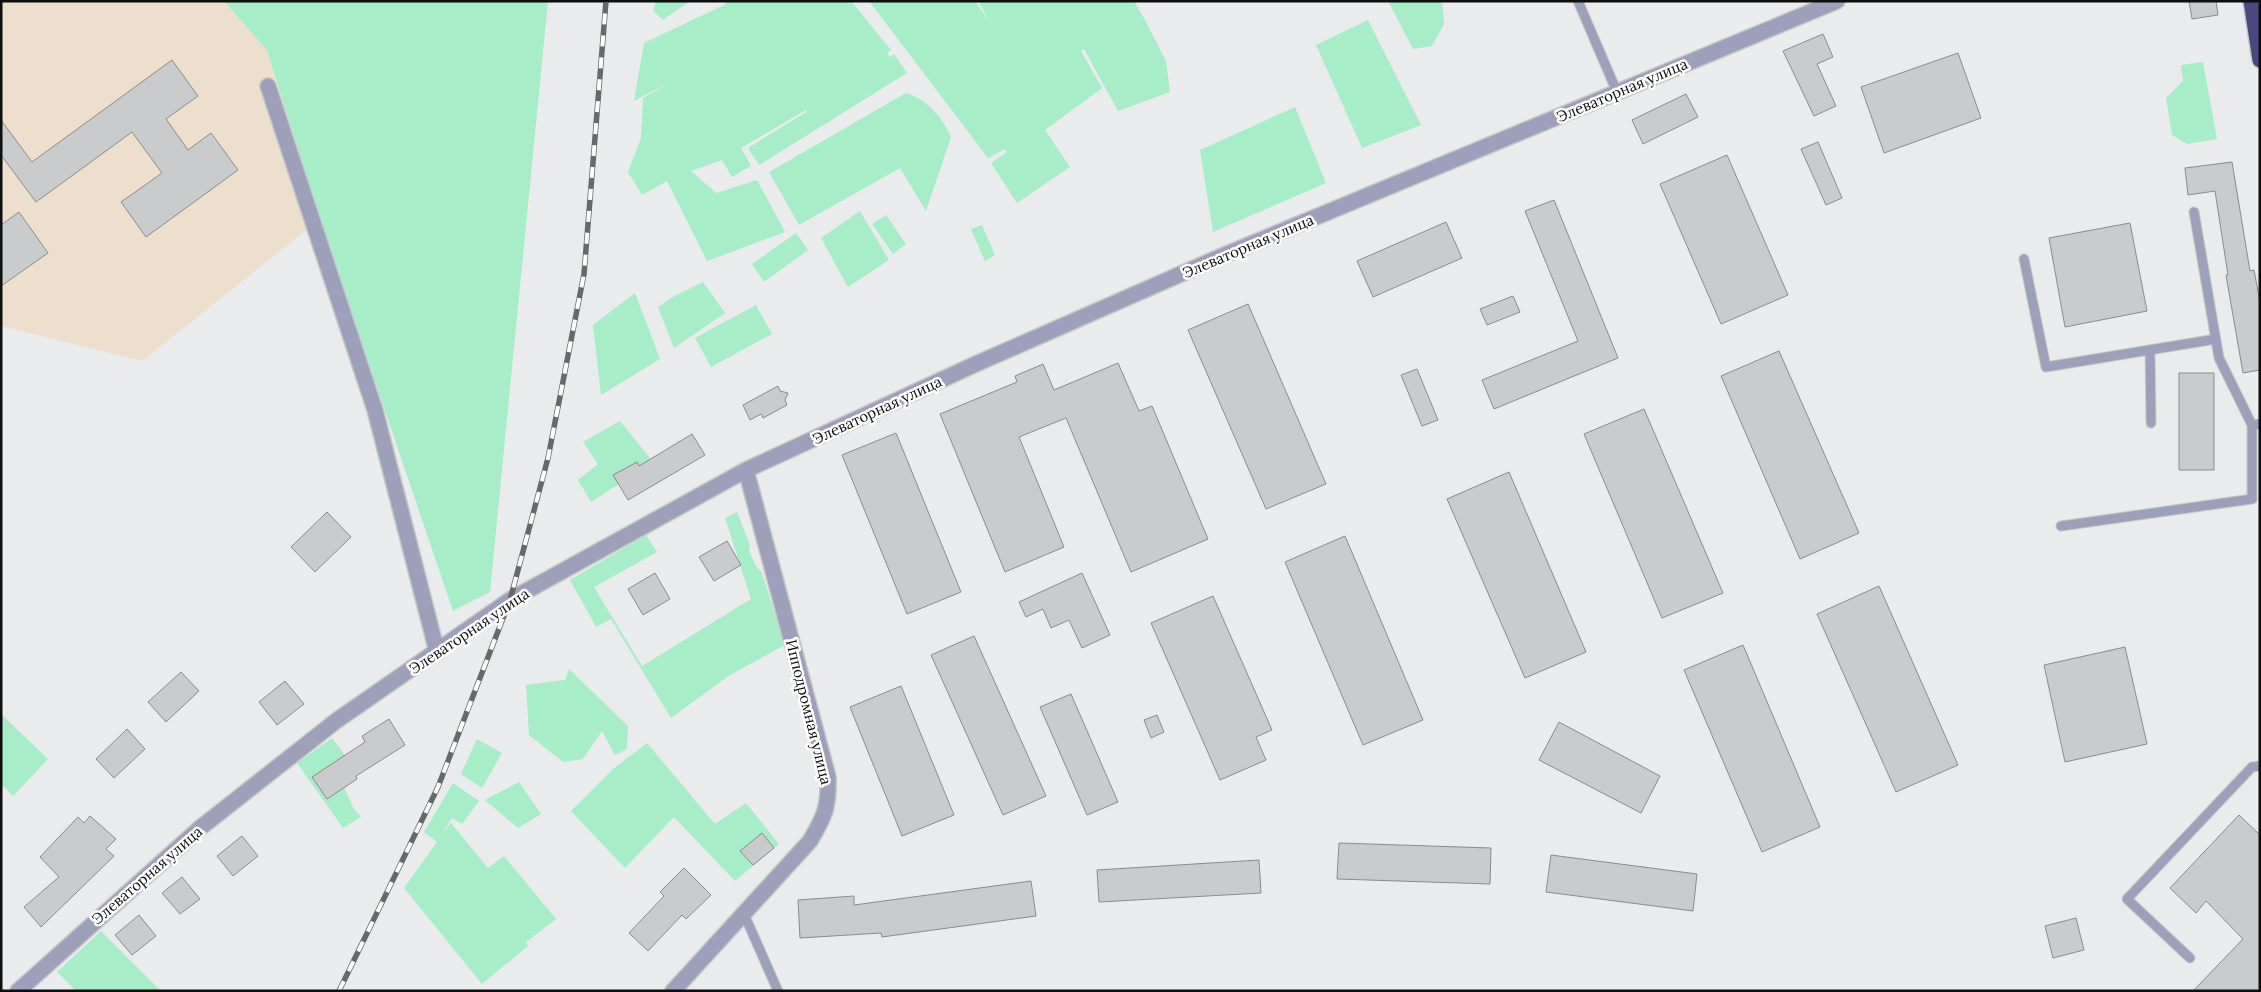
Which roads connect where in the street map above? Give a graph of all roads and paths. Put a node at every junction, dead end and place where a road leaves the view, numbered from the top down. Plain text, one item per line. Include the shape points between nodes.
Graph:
1 (1578, 1) edge
2 (1837, 1) edge
3 (2251, 1) edge
4 (2260, 60) edge
5 (268, 86) dead end
6 (1617, 92) junction
7 (2194, 212) dead end
8 (2024, 259) dead end
9 (2216, 339) junction
10 (2150, 350) junction
11 (2151, 424) dead end
12 (2256, 424) edge
13 (746, 470) junction
14 (2061, 526) dead end
15 (437, 652) junction
16 (2260, 766) edge
17 (744, 914) junction
18 (2190, 958) dead end
19 (18, 991) edge
20 (673, 991) edge
21 (778, 991) edge

1 - 6 lane
2 - 6 street, Элеваторная улица
3 - 4 highway
5 - 15 street via 375,410
6 - 13 street, Элеваторная улица via 1222,256
7 - 9 lane
8 - 10 lane via 2046,367
9 - 10 lane
9 - 12 lane via 2219,358
10 - 11 lane
12 - 14 lane via 2252,499
13 - 15 street, Элеваторная улица via 510,600
13 - 17 street, Ипподромная улица via 828,777 828,802 810,841
15 - 19 street, Элеваторная улица via 336,721 200,828
16 - 18 lane via 2252,768 2127,899
17 - 20 street, Ипподромная улица
17 - 21 lane

